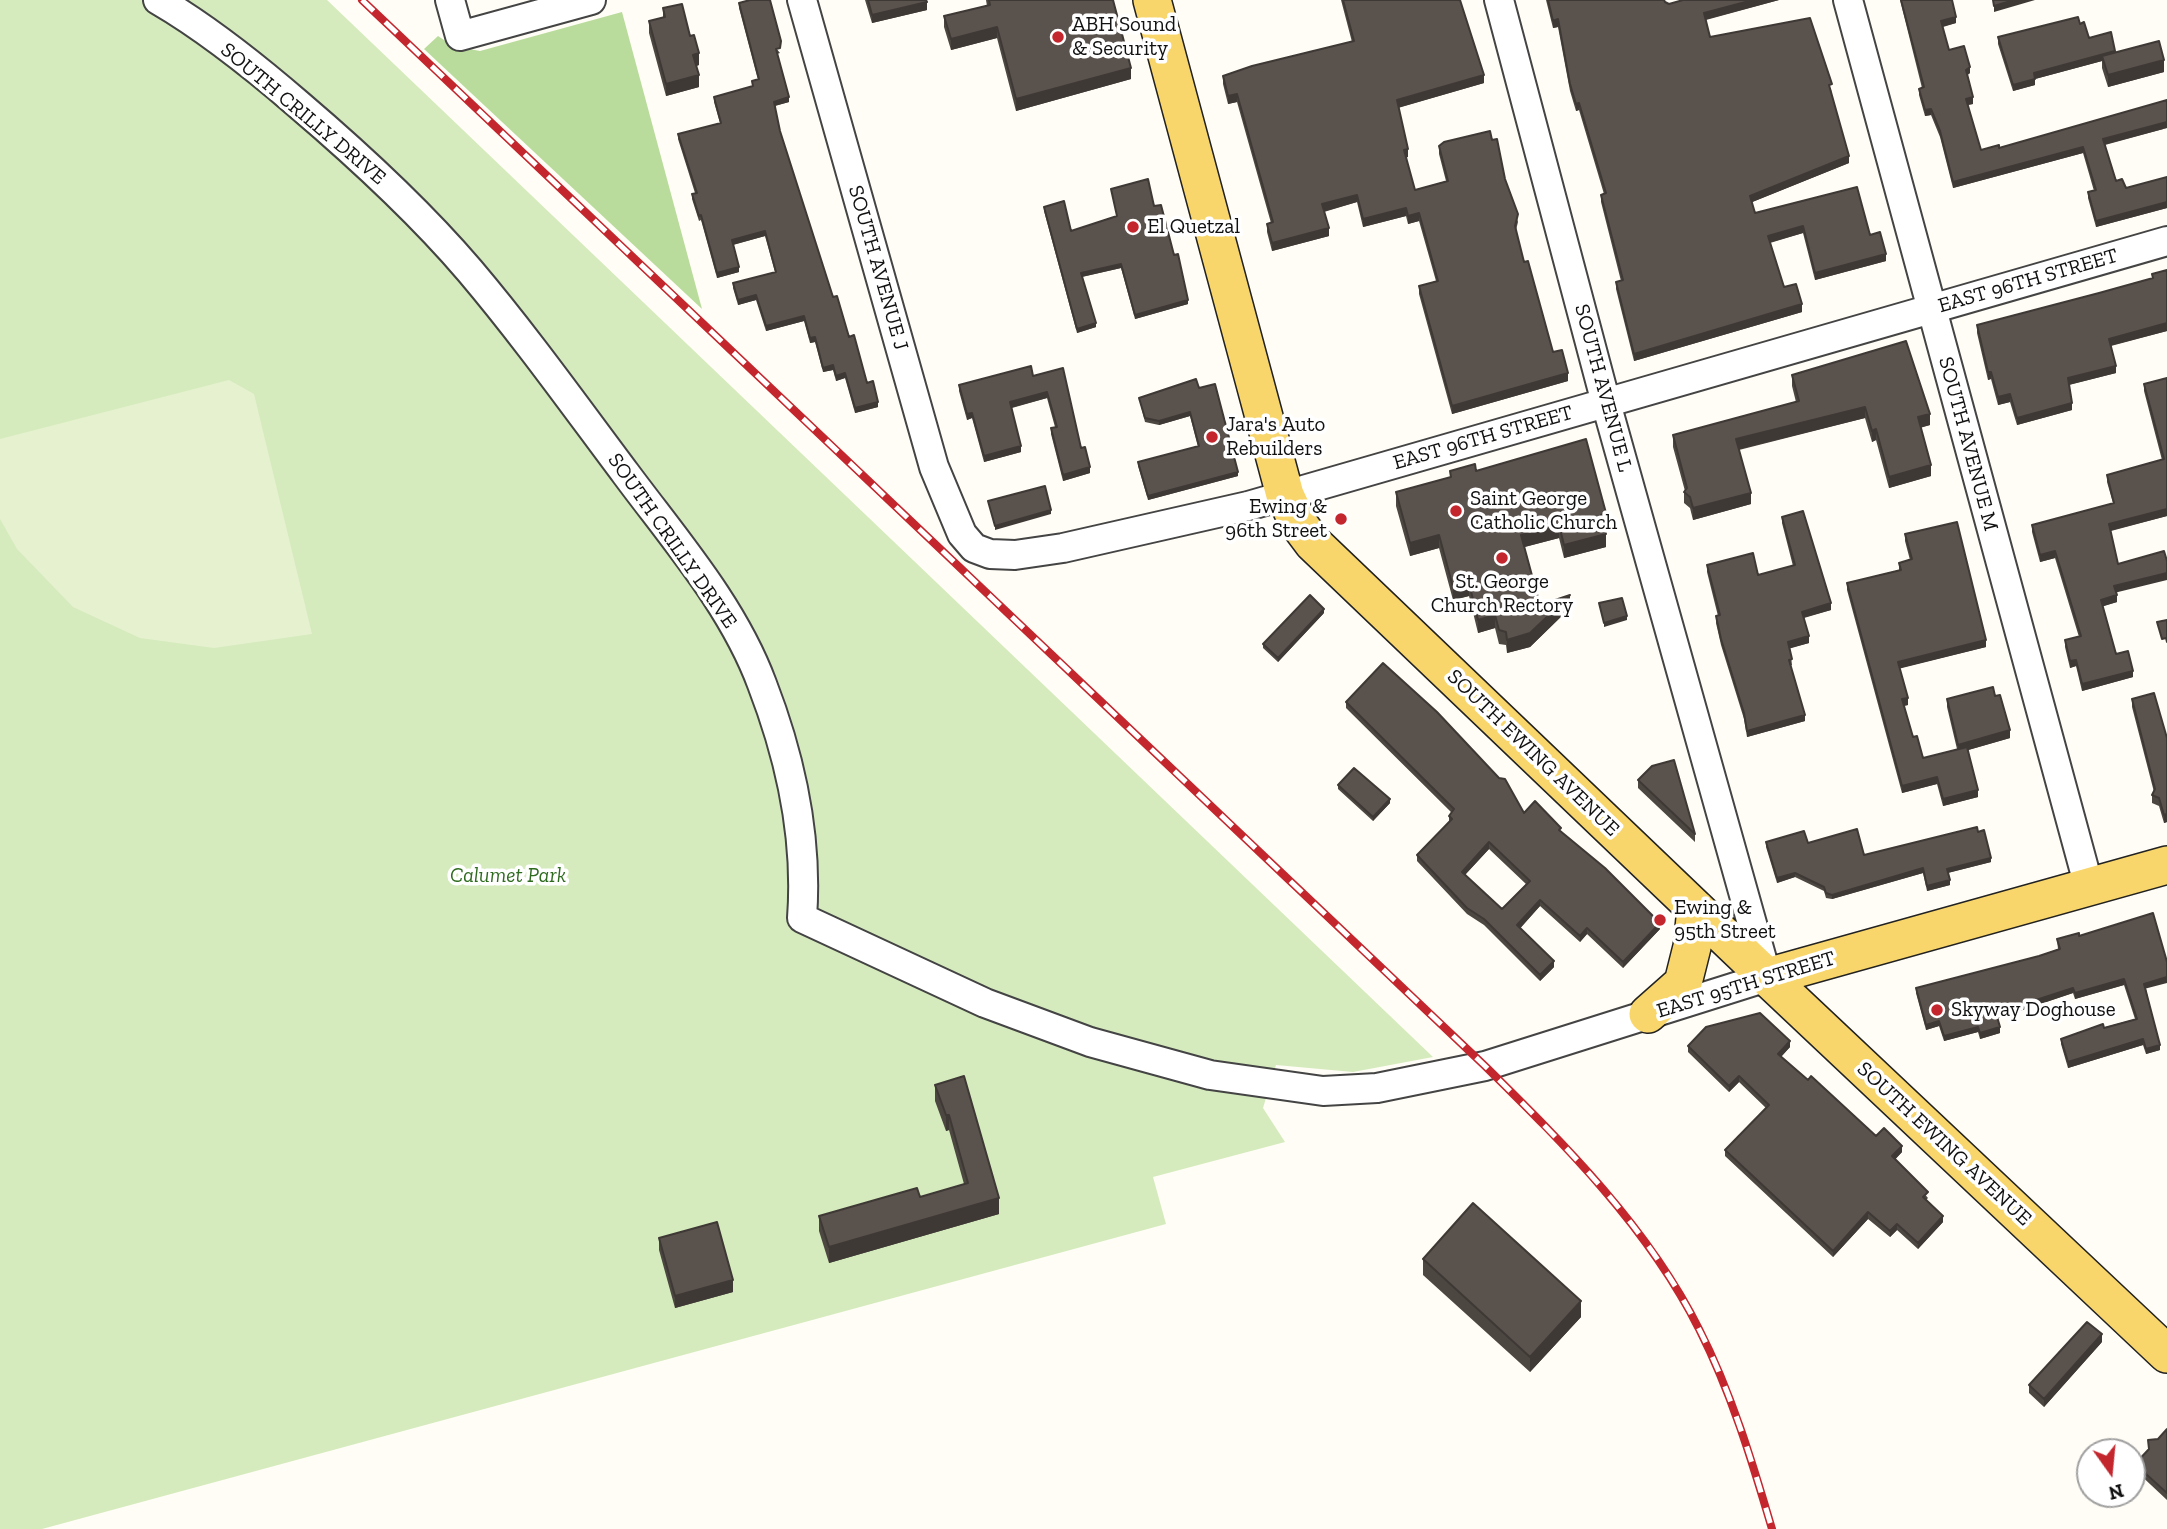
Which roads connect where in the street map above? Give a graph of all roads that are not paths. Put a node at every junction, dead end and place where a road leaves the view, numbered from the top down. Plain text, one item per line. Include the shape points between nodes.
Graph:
1 (158, 0) edge
2 (450, 0) edge
3 (591, 0) edge
4 (802, 0) edge
5 (1152, 0) edge
6 (1499, 0) edge
7 (1848, 0) edge
8 (2167, 241) edge
9 (1932, 309) junction
10 (1606, 403) junction
11 (1285, 495) junction
12 (962, 534) joint
13 (2167, 865) edge
14 (2089, 887) junction
15 (1696, 909) junction
16 (1767, 977) junction
17 (1648, 1014) junction
18 (1323, 1091) joint
19 (2167, 1354) edge

1 - 18 street, SOUTH CRILLY DRIVE via 257,69 412,208 528,343 704,579 762,682 779,736 803,844 802,918 985,1003 1090,1042 1210,1075
2 - 3 street via 460,36
4 - 12 street, SOUTH AVENUE J via 934,467
5 - 11 main road, SOUTH EWING AVENUE
6 - 10 street, SOUTH AVENUE L
7 - 9 street, SOUTH AVENUE M
8 - 9 street, EAST 96TH STREET
9 - 10 street, EAST 96TH STREET
9 - 14 street, SOUTH AVENUE M
10 - 11 street, EAST 96TH STREET
10 - 16 street, SOUTH AVENUE L
11 - 12 street, EAST 96TH STREET via 1063,548 1015,555 974,548
11 - 15 main road, SOUTH EWING AVENUE via 1313,543
13 - 14 main road, EAST 95TH STREET
14 - 16 main road, EAST 95TH STREET
15 - 16 main road, SOUTH EWING AVENUE
15 - 17 main road via 1683,983
16 - 17 street, EAST 95TH STREET
16 - 19 main road, SOUTH EWING AVENUE
17 - 18 street, EAST 95TH STREET via 1485,1066 1377,1088

